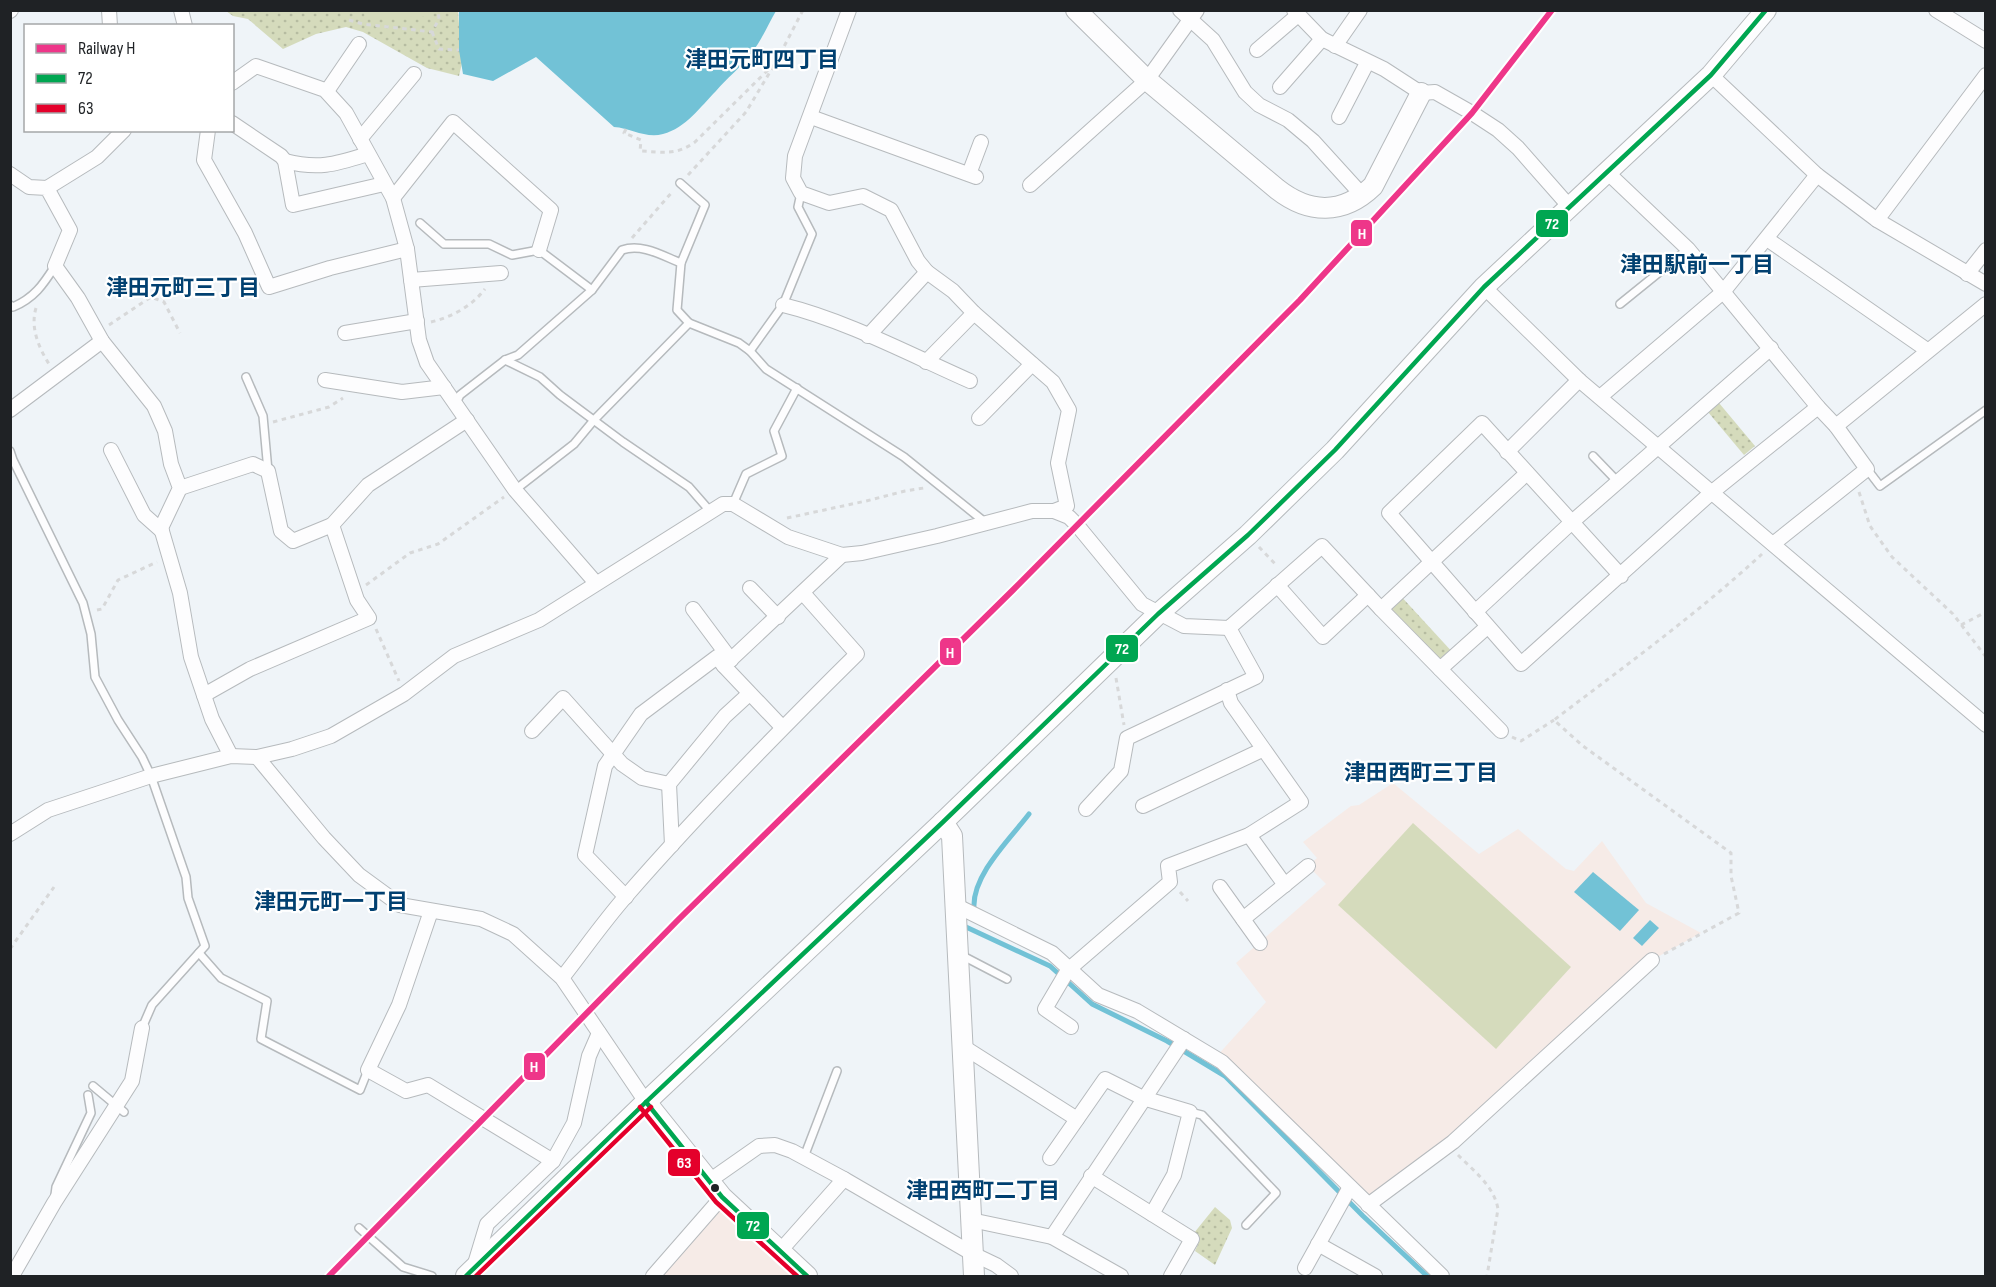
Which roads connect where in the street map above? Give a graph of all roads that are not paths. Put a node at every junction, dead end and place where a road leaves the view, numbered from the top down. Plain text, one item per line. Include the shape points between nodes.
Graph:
1 (849, 10) edge
2 (1076, 10) edge
3 (1360, 10) edge
4 (1766, 10) edge
5 (1936, 10) edge
6 (1189, 13) edge
7 (1296, 13) edge
8 (1322, 39) junction
9 (1986, 40) edge
10 (359, 44) dead end
11 (1335, 46) junction
12 (1257, 50) dead end
13 (1367, 63) junction
14 (414, 74) dead end
15 (1711, 75) junction
16 (1986, 75) edge
17 (1147, 80) junction
18 (234, 82) edge
19 (1280, 87) dead end
20 (327, 92) junction
21 (1421, 93) junction
22 (811, 117) junction
23 (1339, 117) dead end
24 (234, 124) edge
25 (122, 132) edge
26 (208, 132) edge
27 (360, 139) junction
28 (981, 142) dead end
29 (368, 154) junction
30 (285, 161) junction
31 (1608, 173) junction
32 (10, 174) edge
33 (1817, 176) junction
34 (680, 183) road end
35 (384, 184) junction
36 (1030, 185) dead end
37 (47, 188) junction
38 (801, 193) junction
39 (1363, 196) junction
40 (393, 198) junction
41 (1569, 206) junction
42 (1877, 220) junction
43 (420, 223) dead end
44 (1767, 239) junction
45 (407, 249) junction
46 (1688, 249) junction
47 (539, 250) junction
48 (1986, 250) edge
49 (681, 262) junction
50 (55, 267) junction
51 (927, 272) junction
52 (500, 273) road end
53 (1967, 274) junction
54 (411, 280) junction
55 (1986, 284) edge
56 (1484, 287) junction
57 (592, 290) junction
58 (1723, 292) junction
59 (1620, 304) dead end
60 (1986, 304) edge
61 (10, 305) edge
62 (783, 305) junction
63 (974, 313) junction
64 (417, 323) junction
65 (688, 323) junction
66 (345, 333) dead end
67 (868, 336) junction
68 (99, 337) junction
69 (1771, 348) junction
70 (1927, 350) junction
71 (750, 351) junction
72 (506, 360) junction
73 (926, 362) junction
74 (1032, 364) junction
75 (246, 377) dead end
76 (325, 380) dead end
77 (1579, 380) junction
78 (970, 381) dead end
79 (444, 387) junction
80 (797, 388) junction
81 (1600, 397) junction
82 (456, 403) junction
83 (1818, 407) junction
84 (10, 410) edge
85 (1986, 410) edge
86 (979, 418) dead end
87 (467, 420) junction
88 (594, 420) junction
89 (1836, 426) junction
90 (1658, 446) junction
91 (111, 450) dead end
92 (10, 451) edge
93 (1507, 452) junction
94 (1593, 456) dead end
95 (12, 462) edge
96 (1867, 469) junction
97 (267, 471) junction
98 (1527, 473) junction
99 (1618, 482) junction
100 (180, 488) junction
101 (515, 490) junction
102 (1711, 493) junction
103 (733, 504) junction
104 (710, 511) junction
105 (1054, 511) junction
106 (1572, 522) junction
107 (986, 523) junction
108 (332, 525) junction
109 (162, 531) junction
110 (1773, 544) junction
111 (842, 555) junction
112 (1432, 562) junction
113 (1621, 576) junction
114 (1282, 581) junction
115 (596, 583) junction
116 (750, 588) dead end
117 (804, 593) junction
118 (1368, 595) junction
119 (693, 609) dead end
120 (1381, 609) junction
121 (1475, 612) junction
122 (1158, 614) junction
123 (778, 617) junction
124 (1486, 627) junction
125 (1229, 628) junction
126 (728, 663) junction
127 (1440, 669) junction
128 (1227, 690) junction
129 (749, 694) junction
130 (204, 695) junction
131 (1986, 725) edge
132 (782, 727) junction
133 (532, 731) dead end
134 (1501, 731) road end
135 (1262, 750) junction
136 (614, 754) junction
137 (231, 756) junction
138 (257, 757) junction
139 (151, 776) junction
140 (669, 784) junction
141 (1143, 806) dead end
142 (1086, 809) dead end
143 (943, 822) junction
144 (12, 830) edge
145 (1249, 835) junction
146 (672, 845) junction
147 (1308, 866) dead end
148 (1285, 885) junction
149 (1220, 887) dead end
150 (626, 897) junction
151 (955, 905) junction
152 (431, 911) junction
153 (1243, 918) junction
154 (1260, 943) dead end
155 (199, 953) junction
156 (957, 953) junction
157 (1652, 960) road end
158 (562, 978) junction
159 (1064, 978) junction
160 (1007, 979) dead end
161 (1071, 1027) dead end
162 (142, 1028) joint
163 (599, 1032) junction
164 (1182, 1042) junction
165 (962, 1046) junction
166 (368, 1070) junction
167 (837, 1071) dead end
168 (93, 1086) dead end
169 (88, 1095) dead end
170 (1143, 1098) junction
171 (646, 1102) junction
172 (121, 1110) junction
173 (1190, 1112) junction
174 (1077, 1119) junction
175 (804, 1157) junction
176 (1050, 1158) dead end
177 (553, 1161) junction
178 (1091, 1176) junction
179 (844, 1179) junction
180 (709, 1181) junction
181 (1346, 1195) junction
182 (722, 1197) junction
183 (54, 1203) junction
184 (1368, 1205) junction
185 (1152, 1214) junction
186 (971, 1220) junction
187 (1246, 1225) dead end
188 (359, 1228) dead end
189 (1052, 1237) junction
190 (1318, 1244) junction
191 (780, 1251) junction
192 (973, 1254) junction
193 (1305, 1268) dead end
194 (1424, 1270) edge
195 (469, 1274) edge
196 (12, 1276) edge
197 (432, 1276) edge
198 (653, 1276) edge
199 (807, 1276) edge
200 (974, 1276) edge
201 (1011, 1276) edge
202 (1121, 1276) edge
203 (1171, 1276) edge
204 (1375, 1276) edge
205 (1442, 1276) edge

1 - 22 street
2 - 17 main road
3 - 11 street
4 - 15 main road
5 - 9 street
6 - 17 street
6 - 39 street via 1214,40 1245,92 1313,141
7 - 8 street
7 - 12 street
8 - 11 street
8 - 19 street
10 - 20 street
11 - 13 street
13 - 21 street via 1384,69
13 - 23 street
14 - 27 street
15 - 31 main road
15 - 33 street
16 - 42 street
17 - 36 street
17 - 39 main road via 1289,198 1324,208 1339,207
18 - 20 street via 256,66
20 - 27 street via 346,113
21 - 39 main road via 1373,186
21 - 41 street via 1435,92 1497,130
22 - 28 street via 973,175
22 - 38 street via 795,156 793,178
24 - 30 street
25 - 37 street via 97,157
26 - 45 street via 204,160 245,233 269,287
27 - 29 street
29 - 30 street via 331,165 307,167
29 - 35 street
30 - 35 street via 294,205
31 - 41 main road
31 - 46 street
32 - 37 street via 29,187
33 - 42 street
33 - 44 street
34 - 49 lane via 705,205
35 - 40 street
37 - 50 street via 70,230
38 - 51 street via 829,203 863,196 891,210
38 - 62 lane via 798,207 812,234
40 - 45 street
40 - 47 street via 453,122 551,210
41 - 56 main road
42 - 53 street
43 - 47 lane via 444,244 489,244 512,255
44 - 58 street
44 - 70 street
45 - 54 street
46 - 58 street
46 - 59 lane
47 - 57 lane
48 - 53 street
49 - 57 lane via 646,249 628,248 622,250
49 - 65 lane via 677,310
50 - 61 lane via 26,301
50 - 68 street
51 - 63 street
51 - 67 street
52 - 54 street
53 - 55 street
54 - 64 street
56 - 77 street
56 - 122 main road via 1335,450
57 - 72 lane via 518,355
58 - 69 street
58 - 81 street
60 - 70 street
62 - 67 street
62 - 71 lane
63 - 73 street
63 - 74 street
64 - 66 street
64 - 79 street via 427,363
65 - 71 lane
65 - 88 lane
67 - 73 street
68 - 84 street
68 - 100 street via 154,406
69 - 83 street
69 - 90 street
70 - 89 street
71 - 80 lane via 766,369
72 - 82 lane
72 - 88 lane via 540,377
73 - 78 street
74 - 86 street
74 - 105 street via 1053,382 1069,410 1058,462 1067,506
75 - 97 lane via 263,416
76 - 79 street via 402,392
77 - 81 street
77 - 93 street
79 - 82 street
80 - 103 lane via 774,431 782,456 746,474
80 - 107 lane via 904,457
81 - 90 street
82 - 87 street
83 - 89 street
83 - 102 street
85 - 96 lane via 1880,486
87 - 101 street
87 - 108 street via 368,485
88 - 101 lane via 574,444
88 - 104 lane via 688,487
89 - 96 street
90 - 99 street
90 - 102 street
91 - 109 street via 144,515
92 - 95 lane
93 - 98 street
93 - 112 street via 1482,423 1389,513
94 - 99 lane
95 - 139 lane via 83,603 95,677
96 - 110 street
97 - 100 street via 253,464
97 - 108 street via 281,531 293,541
98 - 106 street
98 - 112 street
99 - 106 street
100 - 109 street
101 - 115 street
102 - 110 street
102 - 113 street
103 - 104 street
103 - 111 street via 788,537
104 - 115 street
105 - 107 street
105 - 122 street via 1070,517 1142,604
106 - 113 street
106 - 121 street
107 - 111 street
108 - 130 street via 355,594 369,618 250,669
109 - 130 street via 180,594 191,657
110 - 131 street
111 - 117 street
112 - 120 street
112 - 121 street
113 - 124 street via 1521,664
114 - 118 street via 1322,546
114 - 118 street via 1323,637
114 - 125 street
115 - 138 street via 539,620 454,656 421,683 332,736
116 - 123 street
117 - 123 street
117 - 132 street via 857,654
118 - 120 street
119 - 126 street
120 - 127 street
121 - 124 street
122 - 125 street via 1184,626
122 - 143 main road
123 - 126 street
124 - 127 street
125 - 128 street via 1256,677
126 - 129 street
126 - 136 street via 717,657 641,714
127 - 134 street
128 - 135 street via 1231,703
128 - 142 street via 1127,738 1121,771
129 - 132 street
129 - 140 street via 725,716
130 - 137 street
132 - 146 street
133 - 136 street via 563,698
135 - 141 street
135 - 145 street via 1301,802
136 - 140 street via 642,778
136 - 150 street via 605,766 585,855
137 - 138 street
137 - 139 street
138 - 152 street via 359,875 400,905
139 - 144 street via 48,810
139 - 155 lane via 205,946
140 - 146 street
143 - 151 main road via 952,836
143 - 171 main road
145 - 148 street
145 - 159 street via 1168,866 1170,882
146 - 150 street
147 - 148 street
148 - 153 street
149 - 153 street
150 - 158 street
151 - 156 main road
151 - 159 street via 1052,953
152 - 158 street via 481,919 513,934
152 - 166 street via 399,1005
153 - 154 street
155 - 162 lane via 152,1005
155 - 166 lane via 221,978 267,1001 261,1039 360,1090
156 - 160 lane
156 - 165 main road
157 - 184 street via 1449,1145
158 - 163 street
159 - 161 street via 1045,1009
159 - 164 street via 1137,1011
162 - 172 street via 132,1081
163 - 171 street
163 - 177 street via 589,1056 574,1123
164 - 170 street
164 - 181 street via 1222,1062
165 - 174 street
165 - 186 main road
166 - 177 street via 406,1090 428,1085
167 - 175 lane
168 - 172 lane
169 - 183 lane via 91,1113 56,1187
170 - 173 street
170 - 174 street via 1105,1079
170 - 178 street
171 - 180 main road
171 - 195 main road
172 - 183 street
173 - 185 street via 1174,1175
173 - 187 lane via 1202,1115 1276,1193
174 - 176 street
175 - 179 street
175 - 180 street via 775,1145 759,1146
177 - 195 street via 488,1224
178 - 185 street
178 - 189 street
179 - 191 street
179 - 192 street
180 - 182 main road
181 - 184 street
181 - 190 street
182 - 191 main road
182 - 198 street
183 - 196 street
184 - 194 street
185 - 203 street via 1192,1239
186 - 189 street
186 - 192 main road
188 - 197 lane via 404,1267
189 - 202 street
190 - 193 street
190 - 204 street
191 - 199 main road
192 - 200 main road
192 - 201 street
194 - 205 street

